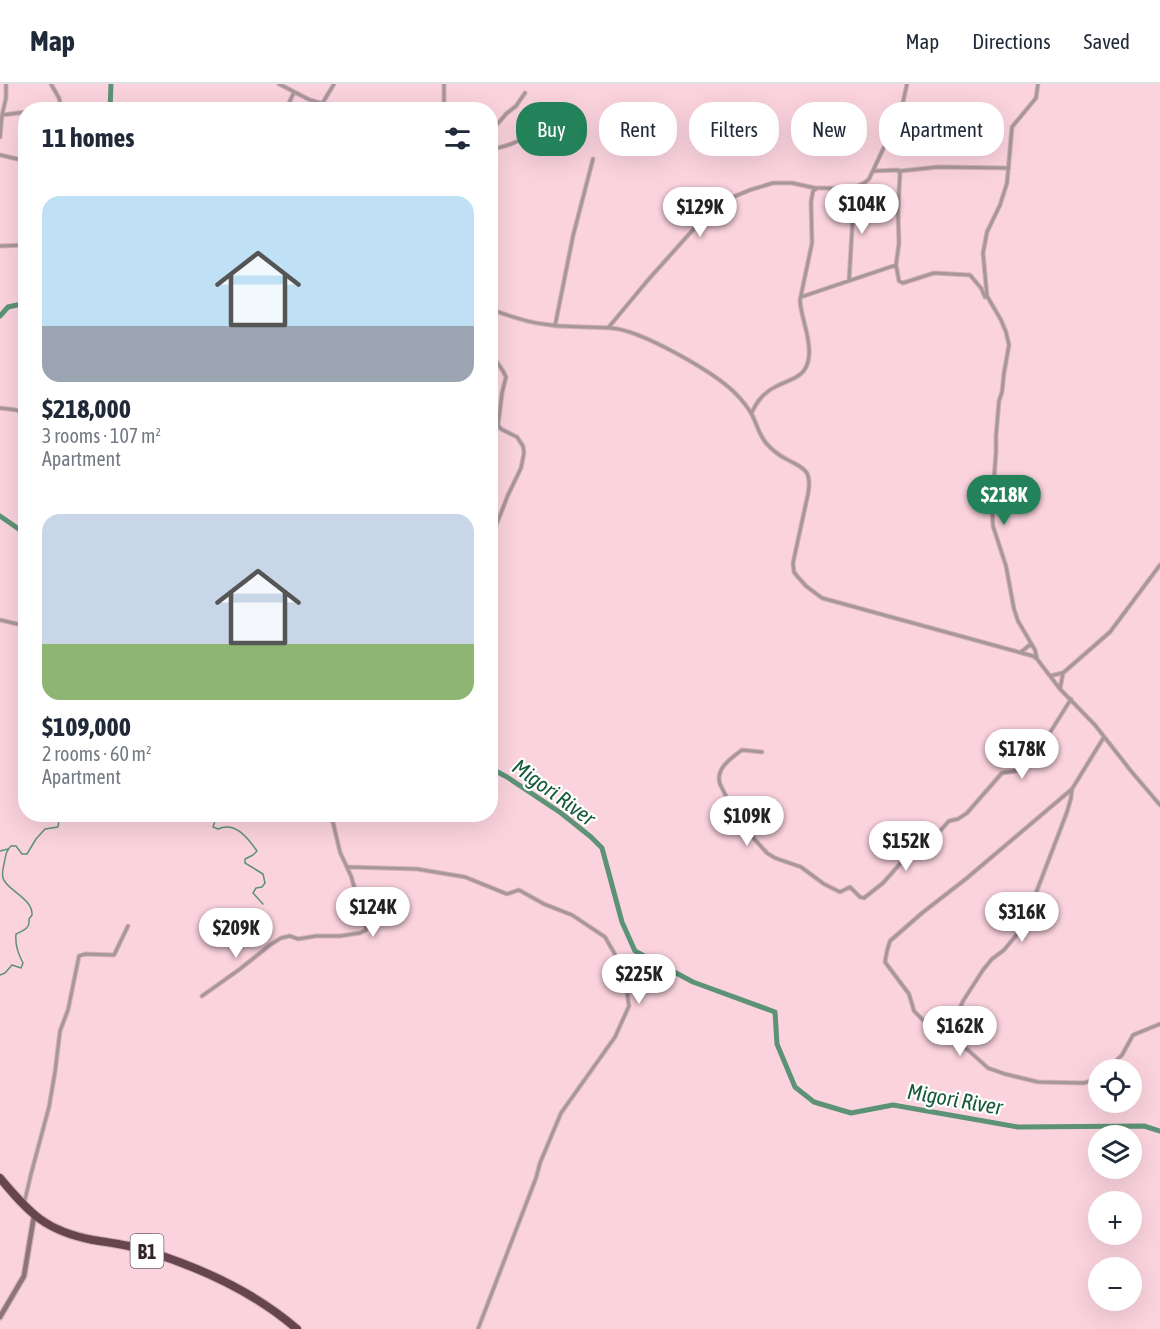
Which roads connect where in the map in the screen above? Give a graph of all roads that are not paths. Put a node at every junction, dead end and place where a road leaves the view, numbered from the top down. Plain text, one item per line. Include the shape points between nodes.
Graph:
1 (6, 84) edge
2 (51, 84) edge
3 (279, 84) edge
4 (334, 84) edge
5 (444, 84) edge
6 (907, 84) edge
7 (1038, 84) edge
8 (294, 92) junction
9 (525, 93) dead end
10 (60, 102) edge
11 (290, 102) edge
12 (317, 102) edge
13 (323, 102) edge
14 (444, 102) edge
15 (2, 107) edge
16 (18, 113) edge
17 (2, 115) junction
18 (498, 124) edge
19 (0, 137) edge
20 (516, 142) edge
21 (498, 147) edge
22 (0, 155) edge
23 (18, 158) edge
24 (593, 159) dead end
25 (1009, 168) junction
26 (873, 171) junction
27 (899, 171) junction
28 (857, 187) junction
29 (815, 188) junction
30 (18, 245) edge
31 (0, 246) edge
32 (896, 265) junction
33 (849, 282) junction
34 (801, 297) junction
35 (990, 303) junction
36 (498, 312) edge
37 (555, 326) junction
38 (608, 328) junction
39 (498, 364) edge
40 (756, 403) junction
41 (747, 406) junction
42 (0, 408) edge
43 (18, 411) edge
44 (751, 413) junction
45 (498, 425) edge
46 (498, 425) edge
47 (498, 521) edge
48 (1160, 565) edge
49 (0, 620) edge
50 (18, 624) edge
51 (1031, 643) junction
52 (1021, 652) junction
53 (1037, 659) junction
54 (1063, 673) junction
55 (1050, 676) junction
56 (1060, 688) junction
57 (1071, 699) junction
58 (1104, 736) junction
59 (762, 752) dead end
60 (1072, 789) junction
61 (1160, 805) edge
62 (334, 822) edge
63 (348, 867) junction
64 (128, 926) dead end
65 (202, 996) dead end
66 (1160, 1024) edge
67 (942, 1035) junction
68 (1117, 1059) edge
69 (1088, 1082) edge
70 (0, 1178) edge
71 (24, 1206) junction
72 (34, 1216) junction
73 (0, 1317) edge
74 (297, 1329) edge
75 (478, 1329) edge

1 - 15 street
2 - 10 street
3 - 8 street
4 - 13 street
5 - 14 street
6 - 26 street via 901,111
7 - 25 street via 1036,98 1012,127
8 - 11 street
8 - 12 street
9 - 18 street
15 - 17 street
16 - 17 street
17 - 19 street
20 - 21 street
22 - 23 street
24 - 37 street
25 - 27 street
25 - 35 street via 983,254
26 - 27 street
26 - 28 street
27 - 32 street
28 - 29 street
28 - 33 street
29 - 34 street via 812,243
29 - 38 street via 773,183 716,204
30 - 31 street
32 - 33 street
32 - 35 street via 903,284 934,273 970,275
33 - 34 street
34 - 40 street via 809,360 802,373 774,387
35 - 51 street via 1001,320 1009,345 999,401 992,518 1011,601
36 - 37 street
37 - 38 street
38 - 41 street via 632,333 683,358 717,378
39 - 45 street via 506,377
40 - 41 street
40 - 44 street
41 - 44 street
42 - 43 street
44 - 52 street via 764,441 802,467 808,476 810,486 793,567 812,590 835,602
46 - 47 street via 517,437 524,453
48 - 54 street via 1110,632
49 - 50 street
51 - 52 street
51 - 53 street
52 - 53 street
53 - 55 street
54 - 55 street
54 - 56 street
55 - 56 street
56 - 57 street
57 - 58 street
57 - 59 street via 1046,739 1021,767 1002,773 967,813 949,820 931,841 915,847 863,898 849,887 840,892 801,867 773,858 735,814 718,779 719,773 742,750
58 - 60 street
58 - 61 street
60 - 67 street via 1028,920 983,970
60 - 67 street via 890,941 886,963 909,994 914,1011
62 - 63 street via 340,852
63 - 65 street via 365,931 281,938
63 - 75 street via 417,869 465,877 507,894 519,890 572,915 605,938 624,970 629,1006 615,1037 561,1113
64 - 71 street via 114,955 79,956 60,1031 49,1107
66 - 68 street via 1133,1035
67 - 69 street via 968,1050 985,1066 1005,1074 1043,1083
70 - 71 highway, B1
71 - 72 highway, B1
72 - 73 street via 24,1276
72 - 74 highway, B1 via 70,1234 137,1248 226,1281 257,1298

